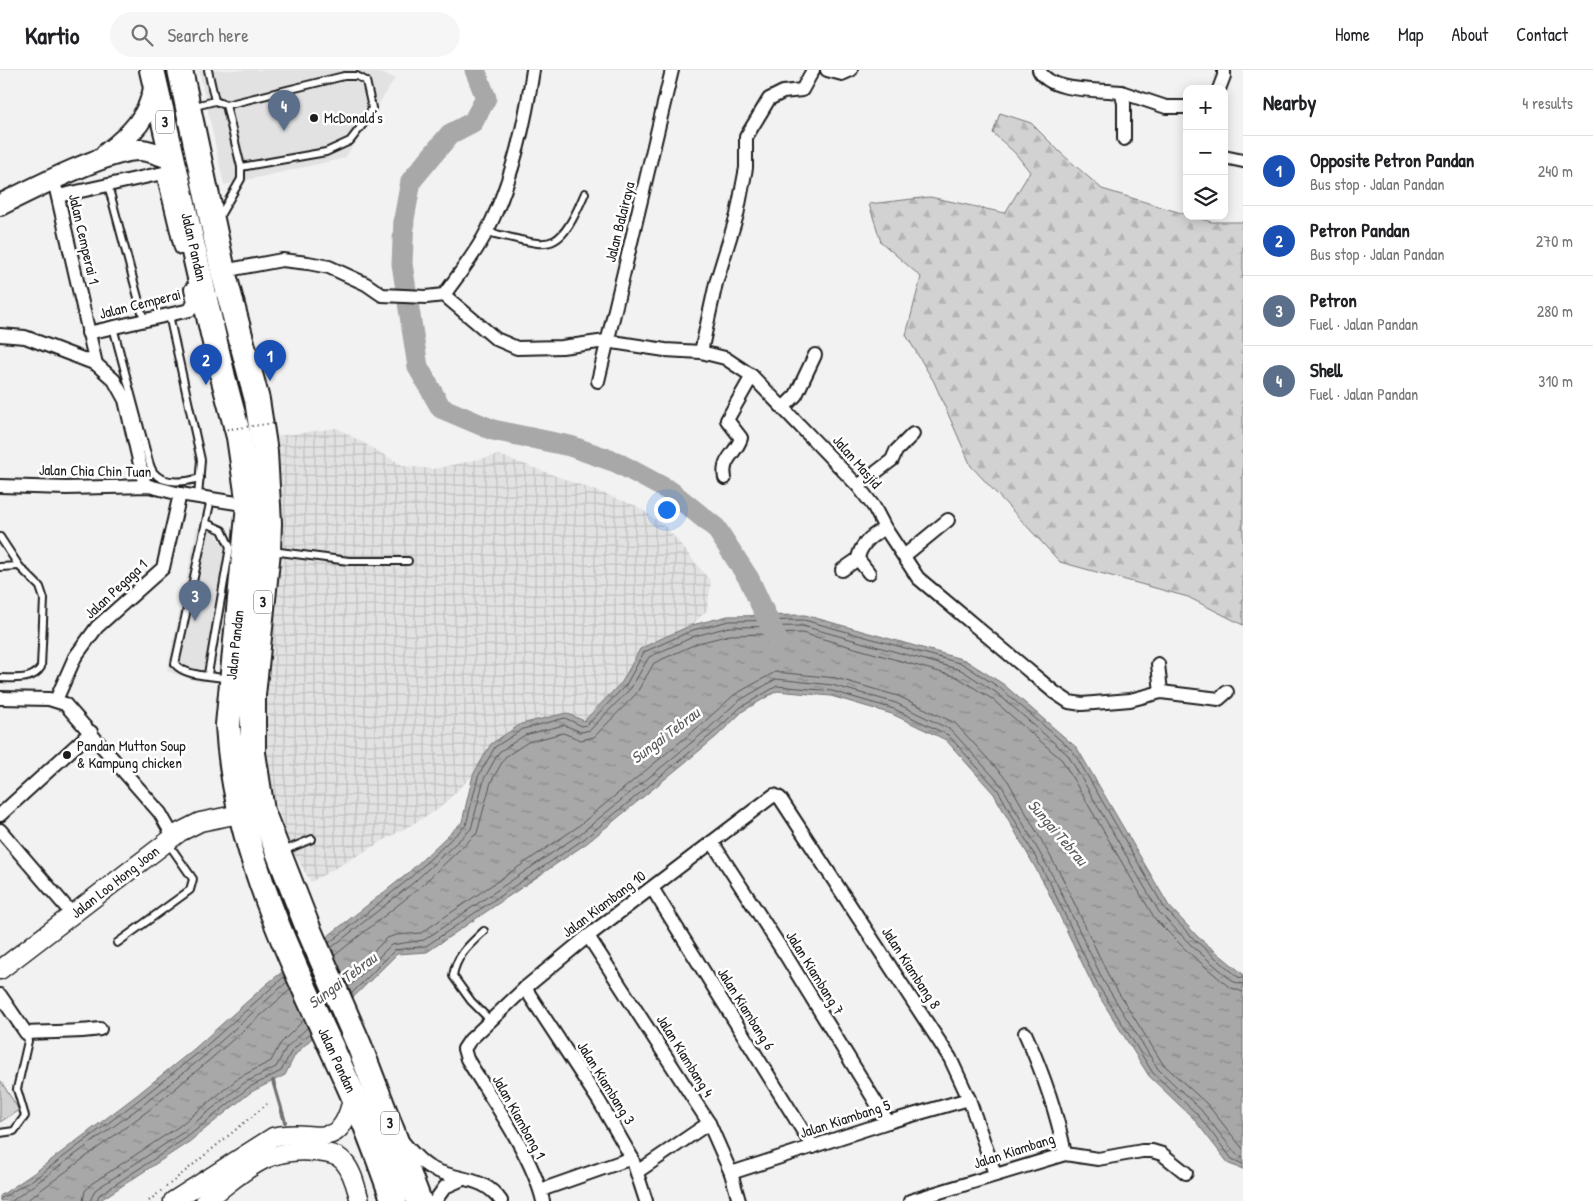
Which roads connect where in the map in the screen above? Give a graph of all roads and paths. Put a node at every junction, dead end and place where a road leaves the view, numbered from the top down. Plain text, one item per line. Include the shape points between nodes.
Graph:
1 (180, 70) edge
2 (208, 70) edge
3 (532, 70) edge
4 (672, 70) edge
5 (813, 70) edge
6 (827, 70) edge
7 (851, 70) edge
8 (1039, 70) edge
9 (1224, 70) edge
10 (154, 76) edge
11 (1221, 85) edge
12 (1121, 92) junction
13 (215, 101) junction
14 (226, 105) junction
15 (1183, 106) edge
16 (188, 108) junction
17 (1124, 139) dead end
18 (1228, 158) edge
19 (96, 161) junction
20 (1243, 161) edge
21 (168, 166) junction
22 (241, 167) junction
23 (108, 186) junction
24 (56, 188) junction
25 (585, 193) dead end
26 (0, 204) edge
27 (214, 226) junction
28 (486, 232) junction
29 (223, 271) junction
30 (444, 295) junction
31 (169, 314) junction
32 (144, 320) junction
33 (113, 328) junction
34 (88, 333) junction
35 (0, 335) edge
36 (606, 341) junction
37 (701, 352) junction
38 (815, 354) dead end
39 (96, 364) junction
40 (752, 376) junction
41 (598, 381) dead end
42 (784, 406) junction
43 (275, 423) dead end
44 (222, 430) dead end
45 (913, 434) dead end
46 (200, 478) junction
47 (725, 478) dead end
48 (0, 486) edge
49 (145, 486) junction
50 (858, 486) junction
51 (180, 494) junction
52 (205, 498) junction
53 (249, 505) junction
54 (948, 520) dead end
55 (206, 523) junction
56 (885, 528) junction
57 (0, 537) edge
58 (2, 544) edge
59 (268, 550) junction
60 (904, 556) junction
61 (858, 559) junction
62 (408, 561) dead end
63 (19, 566) junction
64 (0, 568) edge
65 (842, 570) dead end
66 (869, 573) dead end
67 (1158, 664) dead end
68 (208, 674) junction
69 (0, 678) edge
70 (231, 680) junction
71 (1161, 692) junction
72 (1227, 692) dead end
73 (0, 698) edge
74 (56, 700) junction
75 (90, 732) junction
76 (774, 795) joint
77 (239, 814) junction
78 (0, 815) edge
79 (0, 830) edge
80 (170, 839) junction
81 (312, 839) dead end
82 (712, 842) junction
83 (277, 853) junction
84 (652, 888) junction
85 (73, 915) junction
86 (484, 931) dead end
87 (588, 936) junction
88 (117, 943) dead end
89 (0, 970) edge
90 (525, 988) junction
91 (0, 995) edge
92 (490, 1020) junction
93 (100, 1029) dead end
94 (26, 1033) junction
95 (1025, 1034) dead end
96 (464, 1049) joint
97 (353, 1095) junction
98 (969, 1099) junction
99 (266, 1104) dead end
100 (888, 1122) junction
101 (709, 1123) junction
102 (394, 1131) junction
103 (0, 1134) edge
104 (314, 1144) junction
105 (813, 1146) junction
106 (1065, 1154) junction
107 (632, 1158) junction
108 (637, 1172) junction
109 (731, 1173) junction
110 (1186, 1173) dead end
111 (995, 1174) junction
112 (463, 1179) junction
113 (220, 1180) junction
114 (542, 1196) edge
115 (149, 1201) edge
116 (173, 1201) edge
117 (205, 1201) edge
118 (360, 1201) edge
119 (394, 1201) edge
120 (419, 1201) edge
121 (435, 1201) edge
122 (500, 1201) edge
123 (646, 1201) edge
124 (739, 1201) edge
125 (910, 1201) edge

1 - 16 highway, Jalan Pandan / 3
2 - 13 lane
3 - 28 street via 521,134 501,198
4 - 36 street, Jalan Balairaya via 647,184
5 - 37 street via 802,90 768,98 746,137 746,168 737,215 716,283
6 - 7 street via 842,74
8 - 12 street via 1043,78 1061,86
9 - 11 street
10 - 19 main road via 152,100 137,127
10 - 21 highway, Jalan Pandan / 3
12 - 15 street via 1166,107
12 - 17 street
13 - 14 lane
13 - 16 lane
14 - 22 lane
14 - 22 lane via 344,76 356,76 366,81 368,88 372,108 350,141 326,152
16 - 27 highway, Jalan Pandan / 3
18 - 20 street
19 - 21 main road via 138,150
19 - 24 main road
21 - 23 street
21 - 31 street, Jalan Cemperai via 194,302 190,310
21 - 53 highway, Jalan Pandan / 3 via 232,406
22 - 27 lane via 239,184
23 - 24 street
23 - 32 lane
24 - 26 main road
24 - 34 street, Jalan Cemperai 1
25 - 28 lane via 571,225 557,241 546,245
27 - 29 highway, Jalan Pandan / 3
28 - 30 street
29 - 30 street via 282,260 308,262 329,267 382,295
29 - 59 highway, Jalan Pandan / 3 via 257,400 267,473
30 - 36 street, Jalan Masjid via 496,339 517,348 562,347
31 - 32 street, Jalan Cemperai
31 - 46 lane via 201,460
32 - 33 street, Jalan Cemperai
33 - 34 street, Jalan Cemperai
33 - 46 lane via 154,473 177,482
34 - 39 street, Jalan Cemperai 1
35 - 39 street via 25,337
36 - 37 street, Jalan Masjid
36 - 41 street, Jalan Balairaya
37 - 40 street, Jalan Masjid via 725,358
38 - 42 street via 796,395
39 - 49 street via 114,380 125,400
40 - 42 street, Jalan Masjid
40 - 47 street via 727,420 741,438 725,461
42 - 50 street, Jalan Masjid
43 - 44 path, bridge
45 - 50 street via 896,451 892,460
46 - 52 lane
48 - 49 street, Jalan Chia Chin Tuan
49 - 51 street, Jalan Chia Chin Tuan
50 - 56 street, Jalan Masjid via 874,506
51 - 52 street, Jalan Chia Chin Tuan
51 - 74 street, Jalan Pegaga 1 via 163,568 98,627 76,657
52 - 53 street, Jalan Chia Chin Tuan
52 - 55 lane
53 - 70 highway, Jalan Pandan / 3
54 - 60 street
55 - 68 lane via 222,530 230,547
55 - 68 lane via 175,664 192,674
56 - 60 street, Jalan Masjid
56 - 61 street via 864,544
57 - 58 lane
58 - 63 lane
59 - 62 lane via 349,560
59 - 83 highway, Jalan Pandan / 3 via 253,695 253,753 262,811
60 - 71 street, Jalan Masjid via 918,578 1069,702 1130,700
61 - 65 street
61 - 66 street
63 - 64 lane
63 - 69 lane via 40,587 44,599 42,667 38,673 26,678
67 - 71 street
68 - 70 lane
70 - 77 highway, Jalan Pandan / 3 via 230,758
71 - 72 street, Jalan Masjid via 1219,699
73 - 74 street
74 - 75 street via 65,704
75 - 78 street
75 - 80 street via 160,813
76 - 82 street, Jalan Kiambang 10
76 - 98 street, Jalan Kiambang 8 via 780,798 950,1058
77 - 80 street, Jalan Loo Hong Joon via 200,822
77 - 97 highway, Jalan Pandan / 3 via 284,942
79 - 85 street
80 - 85 street, Jalan Loo Hong Joon
80 - 88 lane via 194,880 193,885
81 - 83 lane
82 - 84 street, Jalan Kiambang 10
82 - 100 street, Jalan Kiambang 7
83 - 102 highway, Jalan Pandan / 3
84 - 87 street, Jalan Kiambang 10
84 - 105 street, Jalan Kiambang 6
85 - 89 street, Jalan Loo Hong Joon
86 - 92 lane via 461,953 454,967 454,976 471,1001
87 - 90 street, Jalan Kiambang 10
87 - 101 street, Jalan Kiambang 4
90 - 92 street, Jalan Kiambang 10
90 - 107 street, Jalan Kiambang 3 via 599,1100
91 - 94 street
92 - 96 street, Jalan Kiambang 10
93 - 94 street via 76,1033
94 - 103 lane via 28,1042 17,1089 25,1116 14,1131
95 - 106 street, Jalan Kiambang via 1043,1073
96 - 114 street, Jalan Kiambang 1 via 512,1132
97 - 104 street via 344,1125
97 - 119 highway, Jalan Pandan / 3
98 - 100 street, Jalan Kiambang 5
98 - 111 street, Jalan Kiambang 8
99 - 115 path
100 - 105 street, Jalan Kiambang 5
101 - 108 street
101 - 109 street, Jalan Kiambang 4
102 - 112 street via 428,1166
102 - 120 highway, Jalan Pandan / 3
104 - 113 street via 289,1143
104 - 118 street via 344,1161
105 - 109 street, Jalan Kiambang 5
106 - 110 street via 1098,1159 1152,1151 1162,1154
106 - 111 street, Jalan Kiambang
107 - 108 street, Jalan Kiambang 3
107 - 114 street
108 - 123 street, Jalan Kiambang 3
109 - 124 street, Jalan Kiambang 4
111 - 125 street, Jalan Kiambang
112 - 121 street via 445,1188
112 - 122 street via 483,1183
113 - 116 street
113 - 117 street

